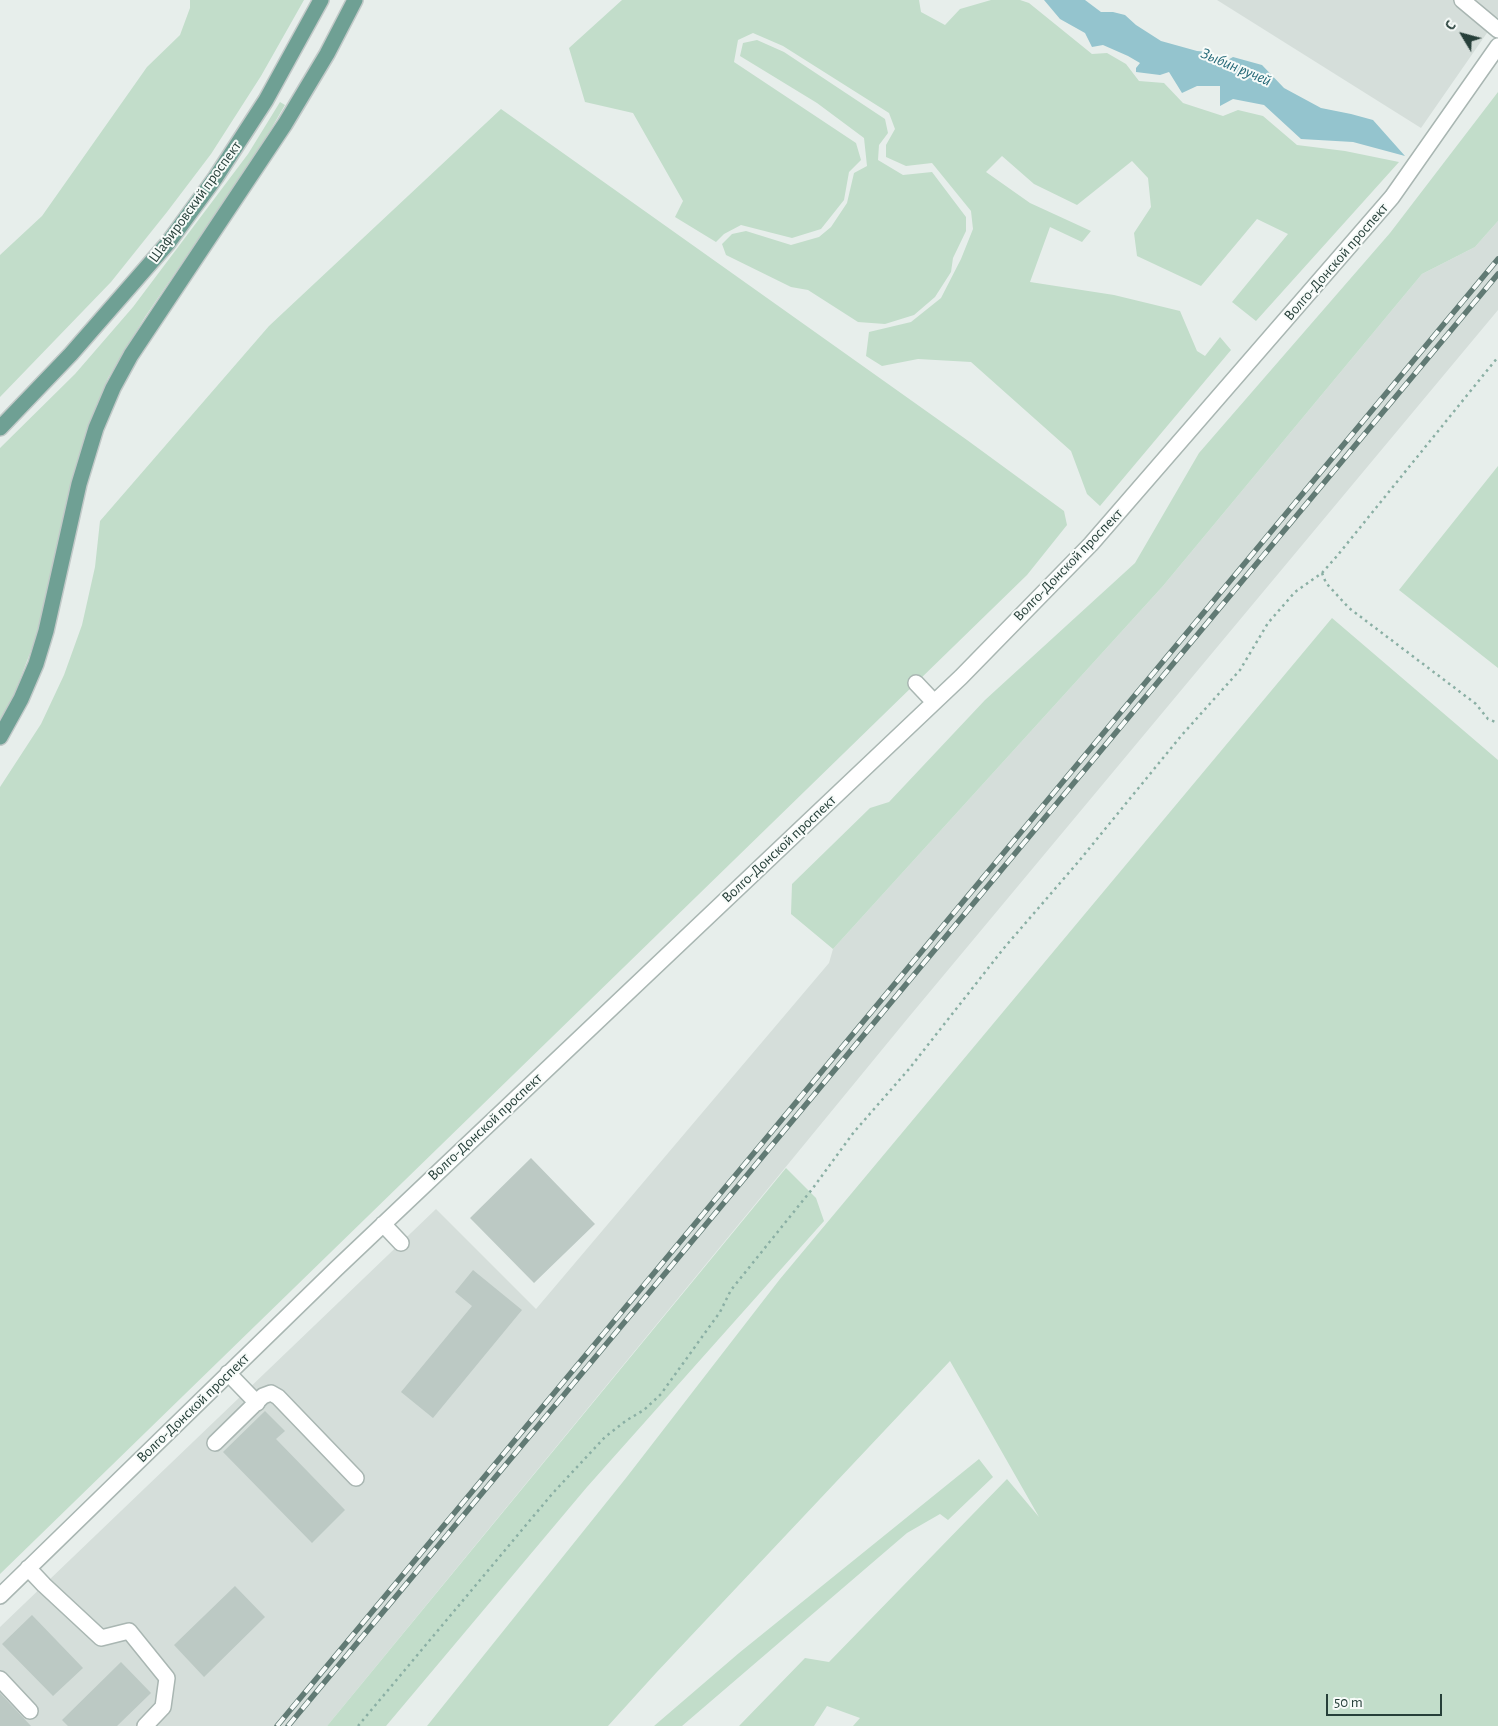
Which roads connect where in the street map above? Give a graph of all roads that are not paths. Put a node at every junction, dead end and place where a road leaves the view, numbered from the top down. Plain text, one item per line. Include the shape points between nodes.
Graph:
1 (321, 0) edge
2 (356, 0) edge
3 (1462, 0) edge
4 (1498, 30) edge
5 (1498, 46) edge
6 (0, 428) edge
7 (916, 683) dead end
8 (934, 702) junction
9 (0, 737) edge
10 (383, 1224) junction
11 (401, 1243) dead end
12 (228, 1373) junction
13 (257, 1402) junction
14 (215, 1443) dead end
15 (356, 1478) dead end
16 (28, 1568) junction
17 (0, 1596) edge
18 (0, 1679) edge
19 (30, 1711) dead end
20 (145, 1726) edge

1 - 6 main road, Шафировский проспект via 266,100 168,243 71,354
2 - 9 main road via 285,124 113,388 96,428 79,484 36,664
3 - 4 street
5 - 8 street, Волго-Донской проспект via 1392,197 1124,507
7 - 8 street
8 - 10 street, Волго-Донской проспект
10 - 11 street
10 - 12 street, Волго-Донской проспект
12 - 13 street
12 - 16 street, Волго-Донской проспект
13 - 14 street
13 - 15 street via 271,1394 278,1397
16 - 17 street, Волго-Донской проспект
16 - 20 street via 100,1638 129,1631 167,1678 163,1707
18 - 19 street

